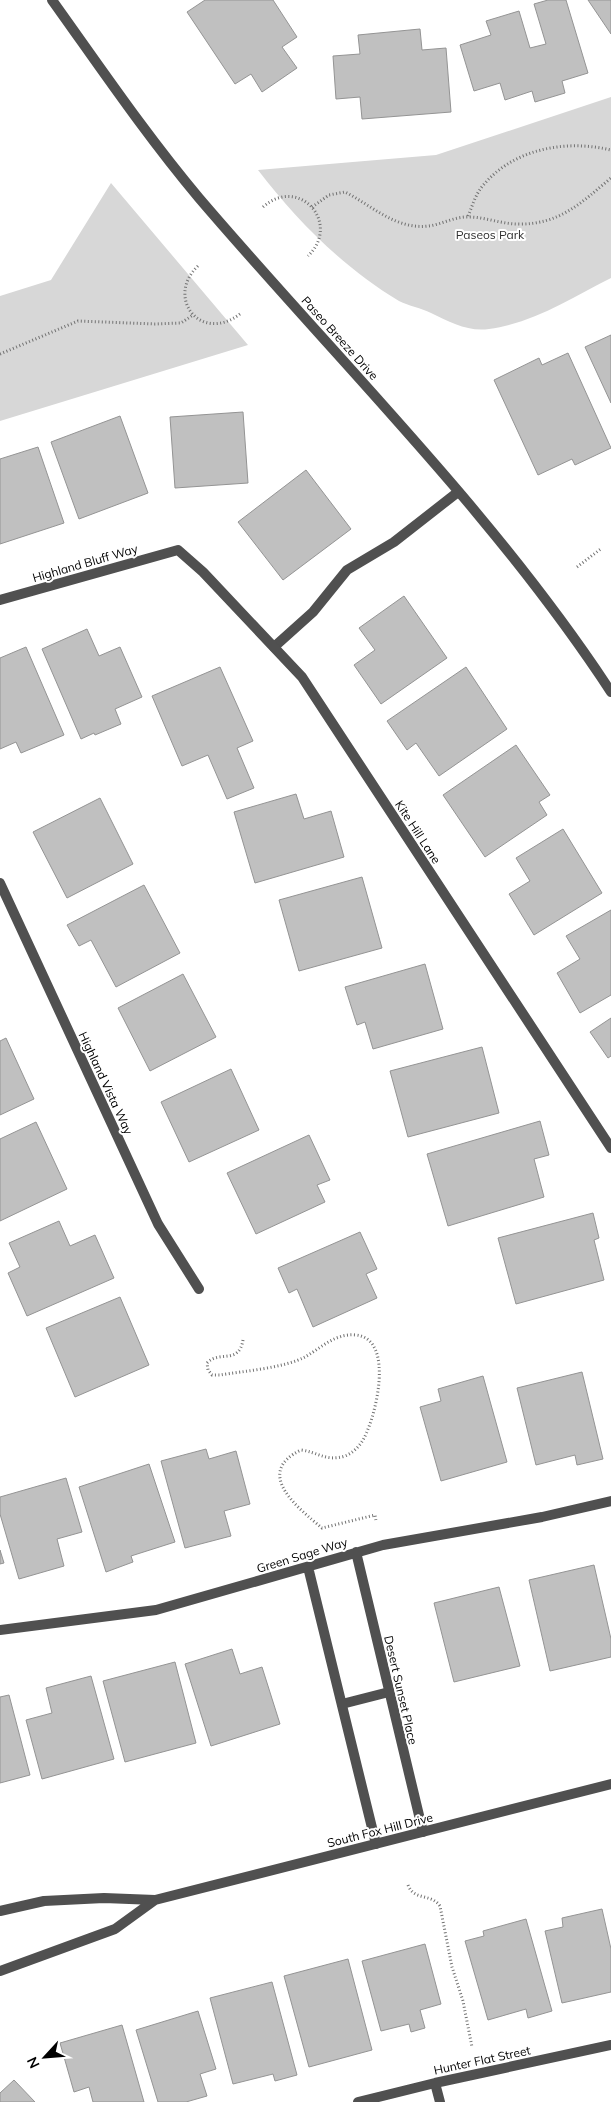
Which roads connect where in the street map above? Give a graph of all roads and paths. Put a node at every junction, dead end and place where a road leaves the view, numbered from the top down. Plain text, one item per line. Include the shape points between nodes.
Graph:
1 (52, 0) edge
2 (611, 150) edge
3 (611, 178) edge
4 (263, 207) dead end
5 (312, 207) junction
6 (468, 216) junction
7 (308, 256) dead end
8 (198, 266) dead end
9 (240, 314) dead end
10 (193, 315) junction
11 (0, 354) edge
12 (458, 492) junction
13 (602, 548) dead end
14 (178, 550) joint
15 (577, 567) dead end
16 (0, 600) edge
17 (274, 647) junction
18 (611, 692) edge
19 (0, 884) edge
20 (611, 1148) edge
21 (199, 1289) dead end
22 (243, 1340) dead end
23 (611, 1501) edge
24 (376, 1521) dead end
25 (356, 1552) junction
26 (308, 1567) junction
27 (0, 1630) edge
28 (388, 1692) junction
29 (342, 1704) junction
30 (611, 1784) edge
31 (423, 1832) junction
32 (376, 1844) junction
33 (408, 1885) dead end
34 (155, 1900) junction
35 (0, 1911) edge
36 (0, 1971) edge
37 (611, 2045) edge
38 (472, 2047) dead end
39 (435, 2083) junction
40 (358, 2102) edge
41 (440, 2102) edge

1 - 12 street, Paseo Breeze Drive via 198,197
2 - 6 path via 569,145 526,155 500,170 479,190
3 - 6 path via 577,206 549,222 518,224
4 - 5 path via 283,196 304,200
5 - 6 path via 329,195 344,192 393,221 413,226 428,226
5 - 7 path via 318,216 321,238
8 - 10 path via 185,283 184,294
9 - 10 path via 223,324 202,322
10 - 11 path via 181,323 163,324 78,321
12 - 17 street via 394,542 347,570 308,618
12 - 18 street, Paseo Breeze Drive via 552,607
13 - 15 path
14 - 16 street, Highland Bluff Way
14 - 17 street, Kite Hill Lane
17 - 20 street, Kite Hill Lane via 302,677
19 - 21 street, Highland Vista Way via 158,1224
22 - 24 path via 237,1353 211,1359 207,1364 212,1375 290,1363 337,1337 347,1335 366,1337 373,1344 380,1367 375,1403 364,1438 356,1450 345,1456 323,1458 301,1450 286,1461 280,1482 291,1502 322,1528 375,1515
23 - 25 street, Green Sage Way
25 - 26 street, Green Sage Way
25 - 28 street, Desert Sunset Place
26 - 27 street, Green Sage Way via 156,1610
26 - 29 street
28 - 29 street
28 - 31 street, Desert Sunset Place
29 - 32 street
30 - 31 street, South Fox Hill Drive
31 - 32 street, South Fox Hill Drive
32 - 34 street, South Fox Hill Drive
33 - 38 path via 416,1896 436,1900 440,1906
34 - 35 street, South Fox Hill Drive via 104,1898 44,1902
34 - 36 street, South Fox Hill Drive via 115,1929
37 - 39 street, Hunter Flat Street
39 - 40 street, Hunter Flat Street
39 - 41 street

